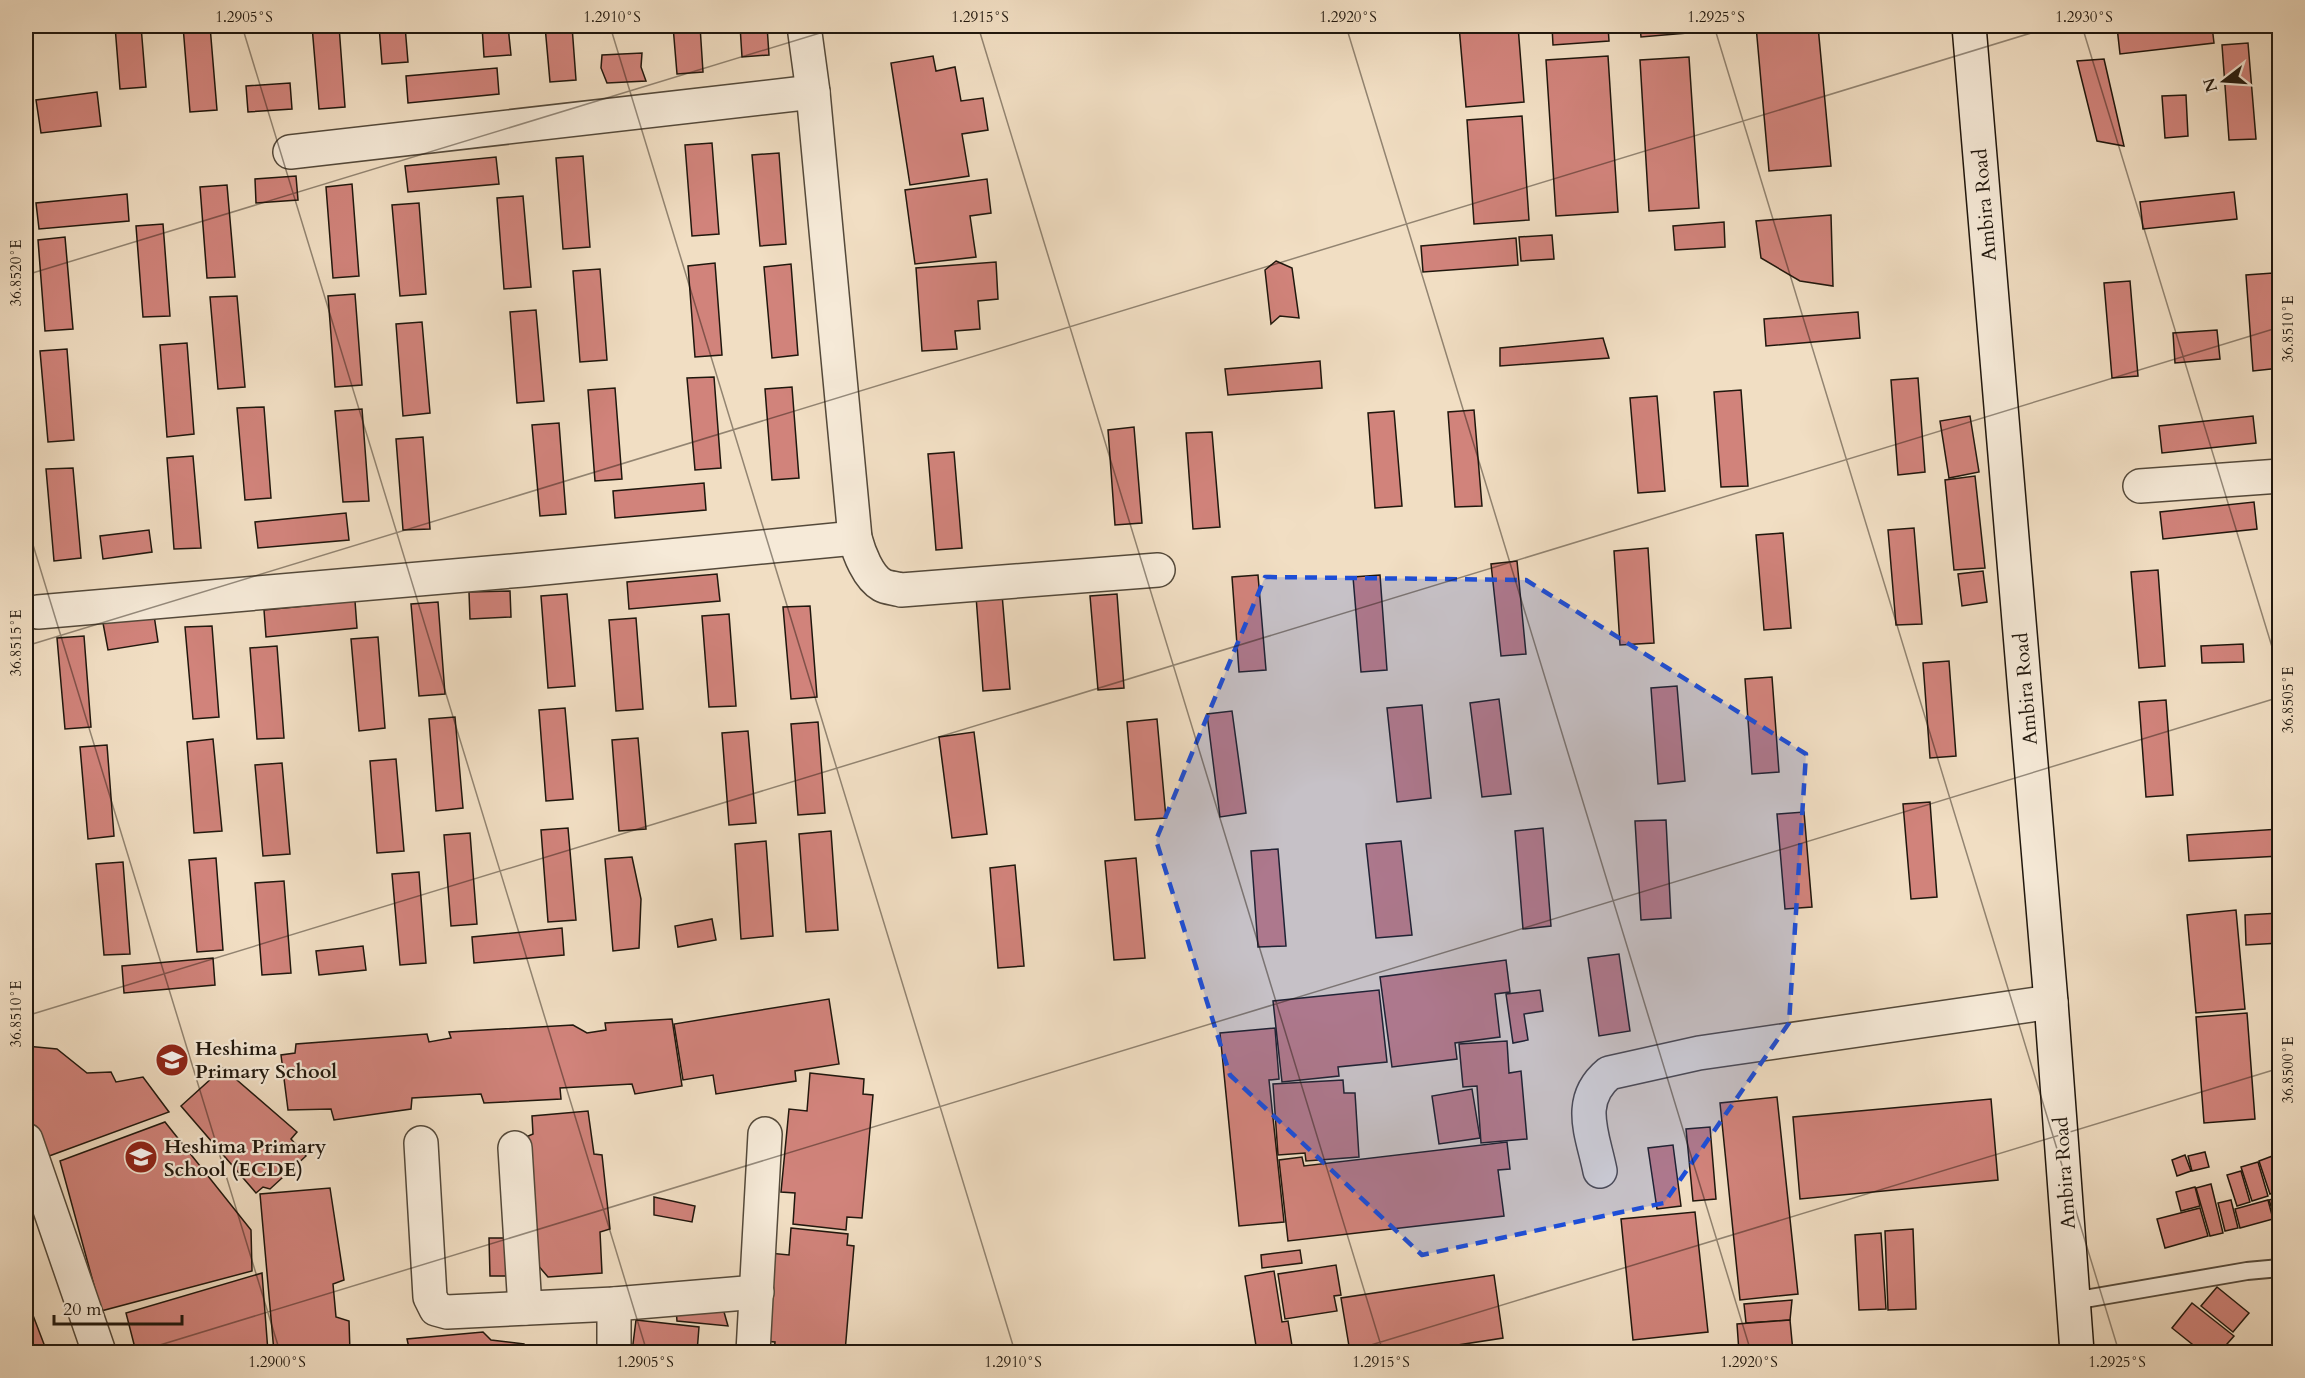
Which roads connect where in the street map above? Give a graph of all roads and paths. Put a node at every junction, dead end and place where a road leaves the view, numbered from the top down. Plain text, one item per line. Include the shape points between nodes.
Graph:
1 (804, 26) edge
2 (1970, 26) edge
3 (813, 93) junction
4 (290, 152) dead end
5 (2280, 476) edge
6 (2140, 486) dead end
7 (855, 538) junction
8 (1158, 570) dead end
9 (38, 612) dead end
10 (2051, 1002) junction
11 (765, 1134) dead end
12 (26, 1140) edge
13 (421, 1143) dead end
14 (515, 1148) dead end
15 (1600, 1171) dead end
16 (2280, 1268) edge
17 (757, 1292) junction
18 (2073, 1301) junction
19 (614, 1304) junction
20 (525, 1308) junction
21 (99, 1353) edge
22 (614, 1353) edge
23 (753, 1353) edge
24 (2078, 1353) edge

1 - 3 street
2 - 10 street, Ambira Road
3 - 4 street
3 - 7 street
5 - 6 street
7 - 8 street via 859,555 881,584 901,590
7 - 9 street
10 - 15 street via 1710,1052 1608,1073 1597,1082 1589,1099 1589,1124
10 - 18 street, Ambira Road
11 - 17 street
12 - 21 street
13 - 20 street via 430,1297 436,1309 447,1312
14 - 20 street
16 - 18 lane
17 - 19 street
17 - 23 street
18 - 24 street, Ambira Road
19 - 20 street
19 - 22 street

